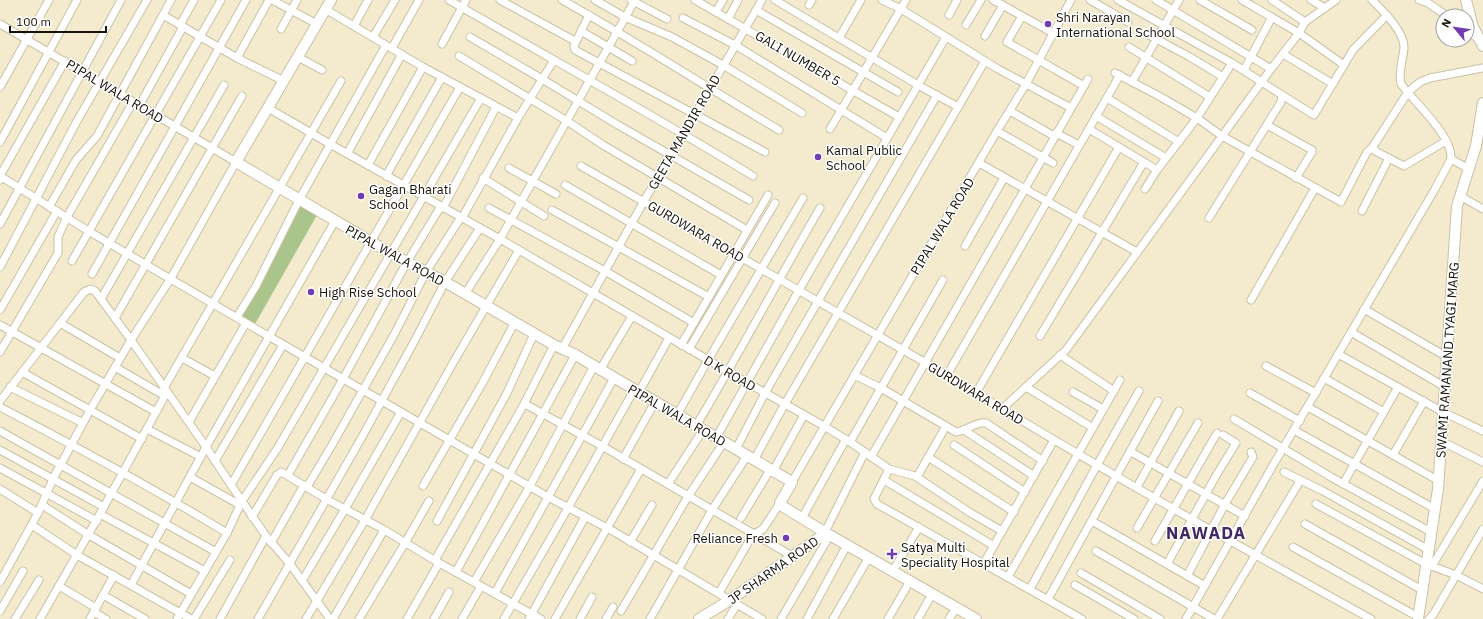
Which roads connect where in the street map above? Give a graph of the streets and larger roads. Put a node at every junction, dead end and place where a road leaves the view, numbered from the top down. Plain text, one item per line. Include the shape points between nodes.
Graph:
1 (49, 0) edge
2 (76, 0) edge
3 (120, 0) edge
4 (147, 0) edge
5 (171, 0) edge
6 (194, 0) edge
7 (221, 0) edge
8 (246, 0) edge
9 (271, 0) edge
10 (297, 0) edge
11 (331, 0) edge
12 (368, 0) edge
13 (395, 0) edge
14 (419, 0) edge
15 (449, 0) edge
16 (466, 0) edge
17 (500, 0) edge
18 (562, 0) edge
19 (595, 0) edge
20 (723, 0) edge
21 (738, 0) edge
22 (762, 0) edge
23 (775, 0) edge
24 (861, 0) edge
25 (882, 0) edge
26 (906, 0) edge
27 (981, 0) edge
28 (1071, 0) edge
29 (1090, 0) edge
30 (1118, 0) edge
31 (1156, 0) edge
32 (1179, 0) edge
33 (1200, 0) edge
34 (1242, 0) edge
35 (1272, 0) edge
36 (1310, 0) edge
37 (1336, 0) edge
38 (1419, 0) edge
39 (1466, 0) edge
40 (634, 1) edge
41 (699, 1) edge
42 (954, 1) edge
43 (1375, 1) edge
44 (998, 2) edge
45 (462, 7) junction
46 (1325, 8) junction
47 (1435, 8) edge
48 (325, 9) junction
49 (901, 9) junction
50 (291, 10) junction
51 (756, 10) junction
52 (1173, 10) junction
53 (716, 12) junction
54 (949, 14) dead end
55 (163, 15) junction
56 (589, 15) junction
57 (1387, 15) junction
58 (1022, 16) junction
59 (625, 17) junction
60 (1272, 17) junction
61 (684, 18) dead end
62 (667, 19) dead end
63 (728, 19) junction
64 (1128, 22) dead end
65 (1305, 22) junction
66 (317, 24) junction
67 (0, 25) edge
68 (966, 25) dead end
69 (182, 26) junction
70 (354, 26) junction
71 (1163, 26) junction
72 (745, 28) junction
73 (281, 29) dead end
74 (1252, 30) dead end
75 (581, 31) junction
76 (618, 31) junction
77 (1053, 33) junction
78 (1299, 33) junction
79 (1147, 34) dead end
80 (200, 36) junction
81 (985, 36) dead end
82 (374, 37) junction
83 (470, 37) dead end
84 (946, 37) junction
85 (839, 38) junction
86 (1156, 39) junction
87 (27, 40) junction
88 (575, 41) junction
89 (1482, 43) edge
90 (442, 44) dead end
91 (735, 45) junction
92 (389, 46) junction
93 (219, 47) junction
94 (609, 47) junction
95 (1129, 47) dead end
96 (48, 52) junction
97 (402, 54) junction
98 (1282, 54) junction
99 (459, 56) dead end
100 (1252, 56) junction
101 (298, 57) junction
102 (237, 58) junction
103 (872, 58) junction
104 (1146, 58) junction
105 (554, 60) junction
106 (985, 60) junction
107 (65, 61) junction
108 (632, 61) dead end
109 (1038, 61) junction
110 (601, 63) junction
111 (1232, 63) junction
112 (723, 65) junction
113 (1344, 65) junction
114 (424, 67) junction
115 (1483, 68) edge
116 (1271, 69) junction
117 (322, 70) dead end
118 (1244, 70) junction
119 (81, 71) junction
120 (864, 72) junction
121 (442, 77) junction
122 (1223, 77) junction
123 (542, 79) junction
124 (1088, 79) dead end
125 (284, 81) junction
126 (341, 81) dead end
127 (98, 82) junction
128 (590, 82) junction
129 (1132, 82) junction
130 (1262, 82) junction
131 (224, 84) dead end
132 (918, 84) junction
133 (1026, 84) junction
134 (1333, 84) junction
135 (1084, 86) junction
136 (0, 87) edge
137 (460, 87) junction
138 (709, 89) junction
139 (853, 90) junction
140 (898, 92) dead end
141 (1408, 92) junction
142 (120, 95) junction
143 (937, 95) junction
144 (1282, 95) junction
145 (242, 96) dead end
146 (1210, 97) junction
147 (481, 98) junction
148 (530, 98) junction
149 (1107, 98) junction
150 (579, 101) junction
151 (1483, 103) edge
152 (136, 104) junction
153 (496, 107) junction
154 (958, 107) junction
155 (268, 108) junction
156 (1071, 108) junction
157 (842, 109) junction
158 (1010, 111) junction
159 (695, 113) junction
160 (802, 113) dead end
161 (155, 115) junction
162 (1096, 116) junction
163 (899, 117) junction
164 (518, 118) junction
165 (1197, 118) junction
166 (567, 121) junction
167 (1267, 125) junction
168 (175, 126) junction
169 (830, 129) dead end
170 (1089, 129) junction
171 (779, 130) dead end
172 (997, 131) junction
173 (310, 133) junction
174 (683, 133) junction
175 (1055, 135) junction
176 (193, 136) junction
177 (1222, 136) junction
178 (888, 138) junction
179 (1446, 141) junction
180 (0, 142) edge
181 (1179, 142) junction
182 (330, 144) junction
183 (1079, 146) junction
184 (1119, 147) junction
185 (213, 148) junction
186 (1372, 148) junction
187 (765, 152) dead end
188 (1250, 152) junction
189 (348, 154) junction
190 (670, 155) junction
191 (1043, 157) junction
192 (1166, 158) junction
193 (1389, 158) junction
194 (1451, 159) junction
195 (236, 162) junction
196 (1144, 162) junction
197 (979, 163) junction
198 (1053, 163) dead end
199 (368, 165) junction
200 (581, 166) dead end
201 (509, 168) dead end
202 (1468, 169) junction
203 (1157, 170) junction
204 (386, 176) junction
205 (753, 176) dead end
206 (658, 177) junction
207 (1, 178) edge
208 (483, 178) junction
209 (1004, 178) junction
210 (1296, 178) junction
211 (532, 181) junction
212 (403, 185) junction
213 (565, 185) dead end
214 (20, 188) junction
215 (280, 188) junction
216 (1315, 188) junction
217 (1145, 189) dead end
218 (1024, 190) junction
219 (556, 194) dead end
220 (768, 195) dead end
221 (424, 196) junction
222 (1460, 196) junction
223 (803, 198) dead end
224 (36, 199) junction
225 (299, 200) junction
226 (749, 200) dead end
227 (644, 201) junction
228 (1047, 201) junction
229 (521, 202) junction
230 (775, 203) dead end
231 (49, 207) junction
232 (442, 207) junction
233 (489, 208) dead end
234 (820, 208) dead end
235 (1483, 209) edge
236 (552, 210) dead end
237 (57, 211) junction
238 (1362, 211) dead end
239 (544, 216) dead end
240 (67, 217) junction
241 (461, 218) junction
242 (1209, 218) dead end
243 (1078, 219) junction
244 (511, 220) junction
245 (336, 221) junction
246 (631, 223) junction
247 (0, 224) edge
248 (480, 228) junction
249 (748, 230) junction
250 (90, 232) junction
251 (1103, 233) junction
252 (500, 239) junction
253 (370, 242) junction
254 (109, 243) junction
255 (965, 246) dead end
256 (618, 247) junction
257 (519, 250) junction
258 (1138, 252) junction
259 (128, 253) junction
260 (390, 253) junction
261 (734, 253) junction
262 (742, 257) junction
263 (72, 261) dead end
264 (407, 262) junction
265 (147, 264) junction
266 (0, 267) edge
267 (762, 268) junction
268 (605, 271) junction
269 (426, 272) junction
270 (92, 274) dead end
271 (721, 275) junction
272 (171, 278) junction
273 (780, 279) junction
274 (944, 280) dead end
275 (444, 282) junction
276 (799, 290) junction
277 (593, 293) junction
278 (465, 294) junction
279 (709, 297) junction
280 (101, 299) junction
281 (1251, 300) dead end
282 (818, 301) junction
283 (213, 303) junction
284 (487, 306) junction
285 (1364, 309) junction
286 (0, 310) edge
287 (838, 312) junction
288 (632, 316) junction
289 (237, 317) junction
290 (115, 318) junction
291 (515, 322) junction
292 (60, 323) junction
293 (246, 323) junction
294 (694, 323) junction
295 (0, 325) edge
296 (12, 331) junction
297 (1351, 332) junction
298 (534, 334) junction
299 (877, 334) junction
300 (1040, 336) dead end
301 (270, 337) junction
302 (669, 338) junction
303 (131, 340) junction
304 (283, 345) junction
305 (681, 345) junction
306 (558, 347) junction
307 (41, 348) junction
308 (689, 349) junction
309 (903, 349) junction
310 (0, 352) edge
311 (1338, 354) junction
312 (575, 355) junction
313 (1060, 355) junction
314 (305, 357) junction
315 (1447, 357) junction
316 (120, 358) junction
317 (182, 358) junction
318 (708, 360) junction
319 (925, 362) junction
320 (1266, 366) dead end
321 (115, 367) junction
322 (597, 368) junction
323 (324, 369) junction
324 (22, 372) junction
325 (728, 372) junction
326 (854, 374) junction
327 (947, 374) junction
328 (215, 376) junction
329 (614, 378) junction
330 (1324, 378) junction
331 (343, 379) junction
332 (1120, 380) dead end
333 (746, 382) junction
334 (105, 384) junction
335 (10, 387) junction
336 (1026, 387) junction
337 (1398, 387) junction
338 (1445, 387) junction
339 (881, 388) junction
340 (363, 390) junction
341 (636, 391) junction
342 (1114, 391) junction
343 (1139, 391) dead end
344 (165, 392) junction
345 (1073, 392) dead end
346 (765, 393) junction
347 (976, 393) junction
348 (1250, 393) dead end
349 (1316, 393) junction
350 (382, 400) junction
351 (0, 401) edge
352 (903, 401) junction
353 (1158, 401) dead end
354 (1424, 401) junction
355 (655, 402) junction
356 (524, 404) junction
357 (784, 404) junction
358 (0, 407) edge
359 (1308, 407) junction
360 (1103, 409) junction
361 (90, 410) junction
362 (1002, 410) junction
363 (1179, 411) dead end
364 (156, 412) junction
365 (401, 412) junction
366 (1384, 412) junction
367 (1443, 412) junction
368 (543, 414) junction
369 (677, 415) junction
370 (804, 415) junction
371 (1234, 419) dead end
372 (1300, 421) junction
373 (189, 422) junction
374 (419, 422) junction
375 (83, 423) junction
376 (1198, 423) dead end
377 (562, 424) junction
378 (824, 426) junction
379 (946, 426) junction
380 (700, 428) junction
381 (1093, 428) junction
382 (147, 429) junction
383 (964, 430) junction
384 (1294, 430) junction
385 (0, 431) edge
386 (1483, 431) edge
387 (581, 435) junction
388 (142, 439) junction
389 (450, 440) junction
390 (720, 440) junction
391 (1054, 440) junction
392 (848, 441) junction
393 (1441, 441) junction
394 (1367, 442) junction
395 (72, 444) junction
396 (954, 445) dead end
397 (602, 446) junction
398 (206, 447) junction
399 (736, 449) junction
400 (0, 450) edge
401 (1283, 450) junction
402 (865, 452) junction
403 (1131, 452) junction
404 (1251, 452) dead end
405 (474, 454) junction
406 (1078, 454) junction
407 (1393, 455) junction
408 (201, 457) junction
409 (871, 457) junction
410 (928, 457) junction
411 (750, 458) junction
412 (623, 459) junction
413 (215, 461) junction
414 (1043, 461) junction
415 (1150, 462) junction
416 (1483, 462) edge
417 (490, 464) junction
418 (1354, 464) junction
419 (60, 465) junction
420 (1097, 465) junction
421 (0, 468) edge
422 (641, 469) junction
423 (889, 469) junction
424 (772, 470) junction
425 (1284, 472) dead end
426 (122, 473) junction
427 (1169, 473) junction
428 (288, 475) junction
429 (510, 475) junction
430 (1034, 476) junction
431 (190, 477) junction
432 (917, 477) junction
433 (1118, 477) junction
434 (53, 479) junction
435 (884, 480) junction
436 (1300, 481) junction
437 (792, 482) junction
438 (1439, 482) junction
439 (1483, 482) edge
440 (1188, 483) junction
441 (668, 484) junction
442 (1343, 484) junction
443 (231, 485) junction
444 (305, 486) junction
445 (423, 486) dead end
446 (530, 486) junction
447 (1136, 487) junction
448 (0, 489) edge
449 (1025, 492) junction
450 (112, 493) junction
451 (47, 494) junction
452 (1207, 494) junction
453 (688, 496) junction
454 (548, 497) junction
455 (1155, 498) junction
456 (326, 499) junction
457 (429, 501) dead end
458 (176, 502) junction
459 (241, 503) junction
460 (780, 503) junction
461 (652, 504) dead end
462 (1225, 504) junction
463 (1316, 504) dead end
464 (42, 505) junction
465 (104, 507) junction
466 (568, 508) junction
467 (1173, 508) junction
468 (345, 509) junction
469 (1435, 509) junction
470 (712, 510) junction
471 (1014, 512) junction
472 (38, 513) junction
473 (252, 516) junction
474 (1244, 516) junction
475 (585, 517) junction
476 (98, 518) junction
477 (741, 518) dead end
478 (802, 518) junction
479 (365, 520) junction
480 (1193, 520) junction
481 (437, 521) dead end
482 (1092, 521) junction
483 (165, 523) junction
484 (1305, 524) dead end
485 (32, 525) junction
486 (919, 527) junction
487 (607, 528) junction
488 (1137, 528) dead end
489 (1483, 529) edge
490 (384, 530) junction
491 (1211, 530) junction
492 (1002, 531) junction
493 (1431, 532) junction
494 (227, 533) junction
495 (754, 534) junction
496 (827, 534) junction
497 (89, 535) junction
498 (266, 536) junction
499 (1154, 541) dead end
500 (1230, 541) junction
501 (630, 542) junction
502 (154, 543) junction
503 (271, 543) junction
504 (405, 543) junction
505 (847, 545) junction
506 (994, 546) junction
507 (1293, 547) dead end
508 (1428, 550) junction
509 (1096, 551) dead end
510 (216, 552) junction
511 (77, 555) junction
512 (653, 556) junction
513 (792, 556) junction
514 (1256, 556) junction
515 (869, 558) junction
516 (230, 560) dead end
517 (437, 562) junction
518 (984, 563) junction
519 (290, 564) junction
520 (1167, 564) junction
521 (1429, 565) junction
522 (142, 566) junction
523 (678, 570) junction
524 (23, 571) dead end
525 (205, 571) junction
526 (893, 571) junction
527 (456, 572) junction
528 (1081, 573) dead end
529 (114, 575) junction
530 (1456, 575) junction
531 (1187, 576) junction
532 (1008, 577) junction
533 (39, 580) dead end
534 (302, 581) junction
535 (910, 581) junction
536 (0, 582) edge
537 (474, 582) junction
538 (131, 585) junction
539 (1074, 585) dead end
540 (59, 586) junction
541 (481, 586) junction
542 (1205, 586) junction
543 (1030, 589) junction
544 (1483, 589) edge
545 (1422, 590) junction
546 (449, 592) dead end
547 (495, 593) junction
548 (191, 594) junction
549 (719, 594) junction
550 (932, 594) junction
551 (103, 595) junction
552 (592, 597) dead end
553 (1048, 600) junction
554 (316, 601) junction
555 (734, 602) junction
556 (513, 603) junction
557 (613, 607) dead end
558 (1193, 607) junction
559 (956, 608) junction
560 (95, 610) junction
561 (0, 611) edge
562 (621, 611) dead end
563 (179, 616) edge
564 (531, 616) edge
565 (1361, 617) edge
566 (758, 618) edge
567 (1418, 618) edge
568 (15, 619) edge
569 (40, 619) edge
570 (90, 619) edge
571 (106, 619) edge
572 (145, 619) edge
573 (191, 619) edge
574 (194, 619) edge
575 (220, 619) edge
576 (258, 619) edge
577 (306, 619) edge
578 (331, 619) edge
579 (359, 619) edge
580 (407, 619) edge
581 (434, 619) edge
582 (462, 619) edge
583 (504, 619) edge
584 (541, 619) edge
585 (555, 619) edge
586 (580, 619) edge
587 (606, 619) edge
588 (650, 619) edge
589 (699, 619) edge
590 (728, 619) edge
591 (781, 619) edge
592 (807, 619) edge
593 (833, 619) edge
594 (888, 619) edge
595 (918, 619) edge
596 (949, 619) edge
597 (976, 619) edge
598 (1082, 619) edge
599 (1134, 619) edge
600 (1160, 619) edge
601 (1186, 619) edge
602 (1214, 619) edge
603 (1217, 619) edge
604 (1371, 619) edge
605 (1429, 619) edge

1 - 87 street
2 - 96 street
3 - 119 street
4 - 127 street
5 - 55 street
6 - 69 street
7 - 80 street
8 - 93 street
9 - 50 street
9 - 102 street
10 - 50 street
11 - 48 street
12 - 70 street
13 - 82 street
14 - 92 street
15 - 45 street
16 - 45 street
17 - 88 street
18 - 56 street
19 - 59 street
20 - 53 street
21 - 63 street
22 - 51 street, GEETA MANDIR ROAD
23 - 85 street
24 - 85 street
25 - 49 street
26 - 49 street
27 - 68 street
28 - 77 street, PIPAL WALA ROAD
29 - 64 street
30 - 71 street
31 - 52 street
32 - 52 street
33 - 74 street
34 - 60 street
35 - 65 street
36 - 46 street
37 - 46 street
38 - 47 street
39 - 89 street via 1473,27
40 - 59 street
40 - 62 street
41 - 53 street, GALI NUMBER 5
42 - 54 street
43 - 57 street
44 - 58 street
44 - 81 street
45 - 90 street
45 - 105 street
46 - 65 street
48 - 66 street
48 - 70 street
49 - 84 street
49 - 103 street
50 - 66 street
50 - 73 street
51 - 72 street, GEETA MANDIR ROAD
51 - 120 street
52 - 71 street
52 - 100 street
53 - 63 street, GALI NUMBER 5
55 - 69 street
55 - 142 street
56 - 75 street
56 - 76 street
57 - 113 street via 1359,43
57 - 141 street via 1403,40 1400,78 1401,84
58 - 77 street
58 - 109 street via 1007,42
59 - 76 street
59 - 112 street via 672,37
60 - 78 street
60 - 100 street
61 - 91 street
63 - 72 street, GALI NUMBER 5
65 - 78 street
66 - 101 street
67 - 87 street, PIPAL WALA ROAD
69 - 80 street
69 - 152 street
70 - 82 street
71 - 86 street
71 - 111 street
72 - 91 street, GEETA MANDIR ROAD
72 - 139 street, GALI NUMBER 5
75 - 88 street
75 - 94 street
76 - 94 street
76 - 138 street
77 - 109 street, PIPAL WALA ROAD
78 - 98 street
78 - 113 street
79 - 86 street
80 - 93 street
80 - 161 street
82 - 92 street
83 - 123 street
84 - 106 street
84 - 132 street
85 - 103 street
86 - 104 street
86 - 122 street
87 - 96 street, PIPAL WALA ROAD
87 - 136 street
88 - 110 street via 574,49
91 - 112 street, GEETA MANDIR ROAD
91 - 157 street
92 - 97 street
92 - 182 street
93 - 102 street
93 - 168 street
94 - 108 street
94 - 110 street
95 - 104 street
96 - 107 street, PIPAL WALA ROAD
96 - 180 street
97 - 114 street
97 - 189 street
98 - 116 street
98 - 134 street
99 - 148 street
100 - 116 street
100 - 118 street
101 - 117 street
101 - 125 street
102 - 125 street
103 - 120 street
103 - 132 street
104 - 129 street
104 - 146 street
105 - 123 street
105 - 128 street
106 - 133 street
106 - 154 street
107 - 119 street, PIPAL WALA ROAD
107 - 207 street
109 - 133 street, PIPAL WALA ROAD
109 - 135 street
110 - 128 street
110 - 159 street
111 - 118 street
111 - 122 street
112 - 138 street, GEETA MANDIR ROAD
112 - 160 street
113 - 134 street
114 - 121 street
114 - 199 street
115 - 141 street via 1430,78
116 - 130 street
118 - 130 street
119 - 127 street, PIPAL WALA ROAD
119 - 214 street
120 - 139 street
120 - 140 street
121 - 137 street
121 - 204 street
122 - 146 street
123 - 148 street
123 - 150 street
124 - 135 street
125 - 155 street
126 - 173 street
127 - 142 street, PIPAL WALA ROAD
127 - 224 street
128 - 150 street
128 - 174 street
129 - 149 street via 1117,74
129 - 165 street
130 - 144 street
130 - 177 street
131 - 176 street
132 - 143 street
132 - 163 street
133 - 156 street
133 - 158 street, PIPAL WALA ROAD
134 - 144 street via 1314,116
135 - 156 street
137 - 147 street
137 - 212 street
138 - 159 street, GEETA MANDIR ROAD
138 - 171 street
139 - 157 street
139 - 163 street, GALI NUMBER 5
141 - 179 street via 1430,116
141 - 186 street
142 - 152 street, PIPAL WALA ROAD
142 - 231 street via 97,136 76,160
143 - 154 street
143 - 282 street
144 - 167 street via 1281,102
145 - 185 street
146 - 165 street
147 - 153 street
147 - 221 street
148 - 164 street
148 - 166 street
149 - 162 street
149 - 181 street
150 - 166 street
150 - 190 street
151 - 202 street, SWAMI RAMANAND TYAGI MARG via 1476,146
152 - 161 street, PIPAL WALA ROAD
152 - 240 street
153 - 164 street
153 - 232 street
154 - 287 street
155 - 173 street, D K ROAD
155 - 195 street
156 - 175 street
157 - 169 street
157 - 178 street
158 - 172 street, PIPAL WALA ROAD
158 - 175 street
159 - 174 street, GEETA MANDIR ROAD
159 - 187 street
161 - 168 street, PIPAL WALA ROAD
161 - 250 street
162 - 170 street
162 - 192 street
163 - 178 street
164 - 208 street
165 - 177 street
165 - 181 street
166 - 206 street
166 - 211 street
167 - 188 street
167 - 210 street via 1312,150
168 - 176 street, PIPAL WALA ROAD
168 - 254 street
170 - 183 street
170 - 184 street
172 - 191 street
172 - 197 street, PIPAL WALA ROAD
173 - 182 street, D K ROAD
173 - 215 street
174 - 190 street, GEETA MANDIR ROAD
174 - 205 street
175 - 183 street
175 - 191 street
176 - 185 street, PIPAL WALA ROAD
176 - 259 street
177 - 188 street
177 - 258 street
178 - 276 street
179 - 193 street via 1406,166
179 - 194 street
181 - 192 street
182 - 189 street, D K ROAD
182 - 225 street
183 - 228 street
184 - 196 street
184 - 243 street
185 - 195 street, PIPAL WALA ROAD
185 - 265 street
186 - 193 street
186 - 216 street via 1340,202
188 - 210 street
188 - 242 street
189 - 199 street, D K ROAD
190 - 206 street, GEETA MANDIR ROAD
190 - 226 street
191 - 198 street
191 - 218 street
192 - 203 street
193 - 238 street
194 - 202 street
194 - 285 street
195 - 215 street, PIPAL WALA ROAD
195 - 272 street
196 - 203 street
196 - 251 street
197 - 209 street
197 - 299 street, PIPAL WALA ROAD
199 - 204 street, D K ROAD
200 - 227 street, GURDWARA ROAD
201 - 211 street
202 - 222 street, SWAMI RAMANAND TYAGI MARG
203 - 217 street
204 - 212 street, D K ROAD
206 - 227 street, GEETA MANDIR ROAD
206 - 249 street
207 - 214 street
208 - 229 street
208 - 241 street
209 - 218 street
209 - 255 street
210 - 216 street
211 - 219 street
211 - 229 street
212 - 221 street, D K ROAD
212 - 253 street
213 - 246 street
214 - 224 street
214 - 247 street
215 - 225 street, PIPAL WALA ROAD
215 - 283 street
216 - 281 street
218 - 228 street
218 - 319 street
220 - 249 street
221 - 232 street, D K ROAD
221 - 260 street
222 - 235 street
222 - 315 street, SWAMI RAMANAND TYAGI MARG via 1457,206
223 - 267 street
224 - 231 street
224 - 266 street
225 - 245 street, PIPAL WALA ROAD
225 - 289 street via 256,286
227 - 246 street, GEETA MANDIR ROAD
227 - 261 street, GURDWARA ROAD
228 - 243 street
228 - 327 street
229 - 239 street
229 - 244 street
230 - 262 street
231 - 237 street
232 - 241 street, D K ROAD
232 - 264 street
233 - 244 street
234 - 273 street
236 - 256 street
237 - 240 street
237 - 286 street
240 - 250 street
240 - 296 street via 58,237 58,253
241 - 248 street, D K ROAD
241 - 269 street
243 - 251 street
243 - 347 street
244 - 252 street
244 - 268 street
245 - 253 street, PIPAL WALA ROAD
245 - 301 street
246 - 256 street, GEETA MANDIR ROAD
246 - 271 street
248 - 252 street, D K ROAD
248 - 275 street
249 - 261 street
250 - 254 street
250 - 263 street
251 - 258 street
251 - 300 street
252 - 257 street, D K ROAD
252 - 278 street
253 - 260 street, PIPAL WALA ROAD
253 - 314 street
254 - 259 street
254 - 270 street
256 - 268 street, GEETA MANDIR ROAD
256 - 279 street
257 - 277 street, D K ROAD
257 - 284 street
258 - 313 street
259 - 265 street
259 - 280 street
260 - 264 street, PIPAL WALA ROAD
260 - 323 street
261 - 262 street, GURDWARA ROAD
261 - 271 street
262 - 267 street, GURDWARA ROAD
262 - 308 street
264 - 269 street, PIPAL WALA ROAD
264 - 331 street
265 - 272 street
265 - 290 street
267 - 273 street, GURDWARA ROAD
267 - 318 street
268 - 277 street, GEETA MANDIR ROAD
268 - 294 street
269 - 275 street, PIPAL WALA ROAD
269 - 340 street
271 - 279 street
272 - 283 street
272 - 303 street
273 - 276 street, GURDWARA ROAD
273 - 325 street
274 - 309 street
275 - 278 street, PIPAL WALA ROAD
275 - 350 street
276 - 282 street, GURDWARA ROAD
276 - 333 street
277 - 288 street, D K ROAD
277 - 306 street, GEETA MANDIR ROAD
278 - 284 street, PIPAL WALA ROAD
279 - 294 street
280 - 290 street
280 - 292 street via 95,291 87,290
282 - 287 street, GURDWARA ROAD
282 - 346 street
283 - 289 street
283 - 317 street
284 - 291 street, PIPAL WALA ROAD
284 - 374 street
285 - 297 street
285 - 315 street
287 - 299 street, GURDWARA ROAD
287 - 357 street
288 - 302 street, D K ROAD
288 - 322 street
289 - 293 street
290 - 303 street
291 - 298 street, PIPAL WALA ROAD
291 - 389 street
292 - 307 street
292 - 316 street
293 - 301 street
293 - 328 street
294 - 305 street
295 - 296 street
296 - 307 street
296 - 310 street
297 - 311 street
297 - 338 street
298 - 306 street, PIPAL WALA ROAD
298 - 405 street via 507,393
299 - 309 street, GURDWARA ROAD
299 - 326 street, PIPAL WALA ROAD
301 - 304 street
301 - 398 street
302 - 305 street, D K ROAD
302 - 341 street
303 - 316 street
303 - 344 street
304 - 314 street
304 - 413 street
305 - 308 street, D K ROAD
306 - 312 street, PIPAL WALA ROAD
306 - 356 street, GEETA MANDIR ROAD
307 - 324 street
307 - 334 street
308 - 318 street, D K ROAD
309 - 319 street, GURDWARA ROAD
309 - 339 street
311 - 330 street
311 - 337 street
312 - 322 street, PIPAL WALA ROAD
312 - 368 street
313 - 336 street
313 - 342 street
314 - 323 street
314 - 443 street
315 - 338 street, SWAMI RAMANAND TYAGI MARG
316 - 321 street
317 - 328 street
317 - 344 street
318 - 325 street, D K ROAD
318 - 369 street
319 - 327 street, GURDWARA ROAD
319 - 352 street
320 - 349 street
321 - 334 street
321 - 344 street
322 - 329 street, PIPAL WALA ROAD
322 - 377 street
323 - 331 street
323 - 459 street via 277,449
324 - 335 street
324 - 361 street
325 - 333 street, D K ROAD
325 - 380 street
326 - 339 street
326 - 378 street, PIPAL WALA ROAD
327 - 347 street, GURDWARA ROAD
328 - 373 street
329 - 341 street, PIPAL WALA ROAD
329 - 387 street
330 - 349 street
330 - 366 street
331 - 340 street
331 - 428 street
332 - 342 street
333 - 346 street, D K ROAD
333 - 390 street
334 - 361 street
334 - 364 street
335 - 351 street
335 - 375 street
336 - 362 street
336 - 381 street
337 - 354 street
337 - 366 street
338 - 367 street, SWAMI RAMANAND TYAGI MARG
339 - 352 street
339 - 392 street
340 - 350 street
340 - 444 street
341 - 355 street, PIPAL WALA ROAD
341 - 397 street
342 - 360 street
343 - 420 street
344 - 364 street
344 - 373 street
345 - 360 street
346 - 357 street, D K ROAD
346 - 399 street
347 - 362 street, GURDWARA ROAD
348 - 372 street
349 - 359 street
350 - 365 street
350 - 456 street
352 - 379 street
352 - 409 street
353 - 403 street
354 - 367 street
354 - 407 street
355 - 369 street, PIPAL WALA ROAD
355 - 412 street
356 - 368 street
356 - 417 street, GEETA MANDIR ROAD
357 - 370 street, D K ROAD
357 - 411 street
358 - 395 street
359 - 372 street
359 - 394 street
360 - 381 street
361 - 375 street
361 - 388 street
362 - 391 street, GURDWARA ROAD
363 - 415 street
364 - 382 street
365 - 374 street
365 - 468 street
366 - 394 street
367 - 386 street
367 - 393 street, SWAMI RAMANAND TYAGI MARG
368 - 377 street
368 - 429 street
369 - 380 street, PIPAL WALA ROAD
370 - 378 street, D K ROAD
370 - 424 street
371 - 401 street
372 - 384 street
373 - 398 street
374 - 389 street
374 - 479 street
375 - 395 street
376 - 427 street
377 - 387 street
377 - 446 street
378 - 392 street, D K ROAD
378 - 437 street, PIPAL WALA ROAD
379 - 383 street via 956,432
379 - 410 street
380 - 390 street, PIPAL WALA ROAD
380 - 441 street
381 - 406 street
382 - 388 street
382 - 408 street
383 - 414 street via 984,422
383 - 430 street
384 - 401 street
384 - 418 street
385 - 419 street
387 - 397 street
387 - 454 street
388 - 426 street
389 - 405 street
389 - 445 street
390 - 399 street, PIPAL WALA ROAD
390 - 453 street
391 - 406 street, GURDWARA ROAD
391 - 414 street
392 - 402 street, D K ROAD
392 - 478 street
393 - 416 street
393 - 438 street, SWAMI RAMANAND TYAGI MARG
394 - 407 street
394 - 418 street
395 - 419 street
395 - 426 street
396 - 449 street
397 - 412 street
397 - 466 street
398 - 408 street
398 - 413 street
399 - 411 street, PIPAL WALA ROAD
400 - 434 street
401 - 442 street
401 - 474 street
402 - 409 street, D K ROAD
402 - 496 street
403 - 415 street
403 - 433 street
404 - 462 street via 1253,457
405 - 417 street
405 - 481 street
406 - 420 street, GURDWARA ROAD
406 - 532 street
407 - 438 street
408 - 431 street
409 - 423 street, D K ROAD
410 - 432 street
410 - 471 street
411 - 424 street, PIPAL WALA ROAD
411 - 470 street
412 - 422 street
413 - 443 street
414 - 430 street
415 - 427 street
415 - 447 street
417 - 429 street
417 - 517 street, GEETA MANDIR ROAD
418 - 442 street
418 - 469 street
419 - 434 street
419 - 450 street
420 - 433 street, GURDWARA ROAD
420 - 543 street
421 - 451 street
422 - 441 street
422 - 487 street
423 - 432 street
423 - 435 street
424 - 437 street, PIPAL WALA ROAD
424 - 477 street
425 - 436 street
426 - 450 street
426 - 458 street
427 - 440 street
427 - 455 street
428 - 444 street
428 - 473 street via 281,472 278,475
429 - 446 street
429 - 527 street
430 - 449 street
431 - 458 street
431 - 459 street
432 - 492 street
433 - 447 street, GURDWARA ROAD
433 - 482 street
434 - 451 street
434 - 465 street
435 - 486 street via 874,499 875,502
435 - 506 street
436 - 508 street via 1323,491
436 - 514 street
437 - 460 street, PIPAL WALA ROAD
438 - 469 street, SWAMI RAMANAND TYAGI MARG
439 - 521 street
440 - 452 street
440 - 452 street via 1220,434 1236,443
440 - 467 street
441 - 453 street
442 - 493 street
443 - 459 street
444 - 456 street
444 - 503 street
446 - 454 street
446 - 537 street
447 - 455 street, GURDWARA ROAD
448 - 472 street
449 - 471 street
450 - 465 street
450 - 483 street
451 - 464 street
451 - 476 street
452 - 462 street
452 - 480 street
453 - 470 street
453 - 512 street
454 - 466 street
454 - 547 street
455 - 467 street, GURDWARA ROAD
455 - 488 street
456 - 468 street
456 - 519 street
457 - 504 street
458 - 483 street
458 - 494 street
459 - 473 street
459 - 494 street
460 - 478 street
460 - 495 street via 763,529
461 - 501 street
462 - 474 street
462 - 491 street
463 - 521 street
464 - 472 street
464 - 497 street
465 - 476 street
466 - 475 street
466 - 556 street
467 - 480 street, GURDWARA ROAD
467 - 499 street
468 - 479 street
468 - 534 street
469 - 493 street, SWAMI RAMANAND TYAGI MARG
470 - 495 street
470 - 523 street
471 - 492 street
472 - 485 street
473 - 498 street
474 - 500 street
475 - 487 street
475 - 564 street
476 - 497 street
476 - 502 street
478 - 496 street
479 - 490 street
479 - 554 street
480 - 491 street, GURDWARA ROAD
480 - 520 street
482 - 520 street
482 - 553 street
483 - 502 street
483 - 510 street
484 - 545 street
485 - 511 street
485 - 536 street
486 - 518 street
486 - 526 street
487 - 501 street
487 - 585 street
489 - 530 street
490 - 504 street
490 - 578 street
491 - 500 street, GURDWARA ROAD
491 - 531 street
492 - 506 street
493 - 508 street, SWAMI RAMANAND TYAGI MARG
494 - 510 street
495 - 513 street
495 - 549 street
496 - 505 street
496 - 513 street, JP SHARMA ROAD
496 - 591 street
497 - 511 street
497 - 522 street
498 - 503 street
498 - 575 street
500 - 514 street, GURDWARA ROAD
500 - 542 street
501 - 512 street
502 - 522 street
502 - 525 street
503 - 519 street
504 - 517 street
504 - 579 street
505 - 515 street
505 - 592 street
506 - 518 street
507 - 567 street
508 - 521 street, SWAMI RAMANAND TYAGI MARG
509 - 558 street
510 - 525 street
511 - 529 street
511 - 540 street
512 - 523 street
512 - 562 street
513 - 555 street, JP SHARMA ROAD
514 - 565 street, GURDWARA ROAD
514 - 603 street
515 - 526 street
515 - 593 street
516 - 574 street
517 - 527 street
517 - 580 street, GEETA MANDIR ROAD
518 - 532 street
519 - 534 street
519 - 576 street
520 - 531 street
521 - 530 street
521 - 545 street, SWAMI RAMANAND TYAGI MARG
522 - 538 street
522 - 548 street
523 - 549 street
523 - 588 street
524 - 561 street
525 - 548 street
526 - 535 street
527 - 537 street
528 - 600 street
529 - 538 street
529 - 551 street
530 - 544 street
530 - 605 street
531 - 542 street
532 - 543 street
533 - 568 street
534 - 554 street
535 - 550 street
535 - 594 street
537 - 541 street
538 - 563 street
539 - 599 street
540 - 560 street
540 - 569 street
541 - 547 street
541 - 582 street
542 - 558 street
543 - 553 street
545 - 567 street, SWAMI RAMANAND TYAGI MARG
546 - 581 street
547 - 556 street
548 - 563 street
549 - 555 street
550 - 559 street
550 - 595 street
551 - 560 street
551 - 572 street
552 - 586 street
553 - 598 street
554 - 577 street
554 - 578 street
555 - 566 street
555 - 589 street, JP SHARMA ROAD
555 - 590 street
556 - 564 street
556 - 583 street
557 - 587 street
558 - 601 street
558 - 602 street
559 - 596 street
559 - 597 street
560 - 570 street
560 - 571 street
563 - 573 street
564 - 584 street
565 - 604 street, GURDWARA ROAD

